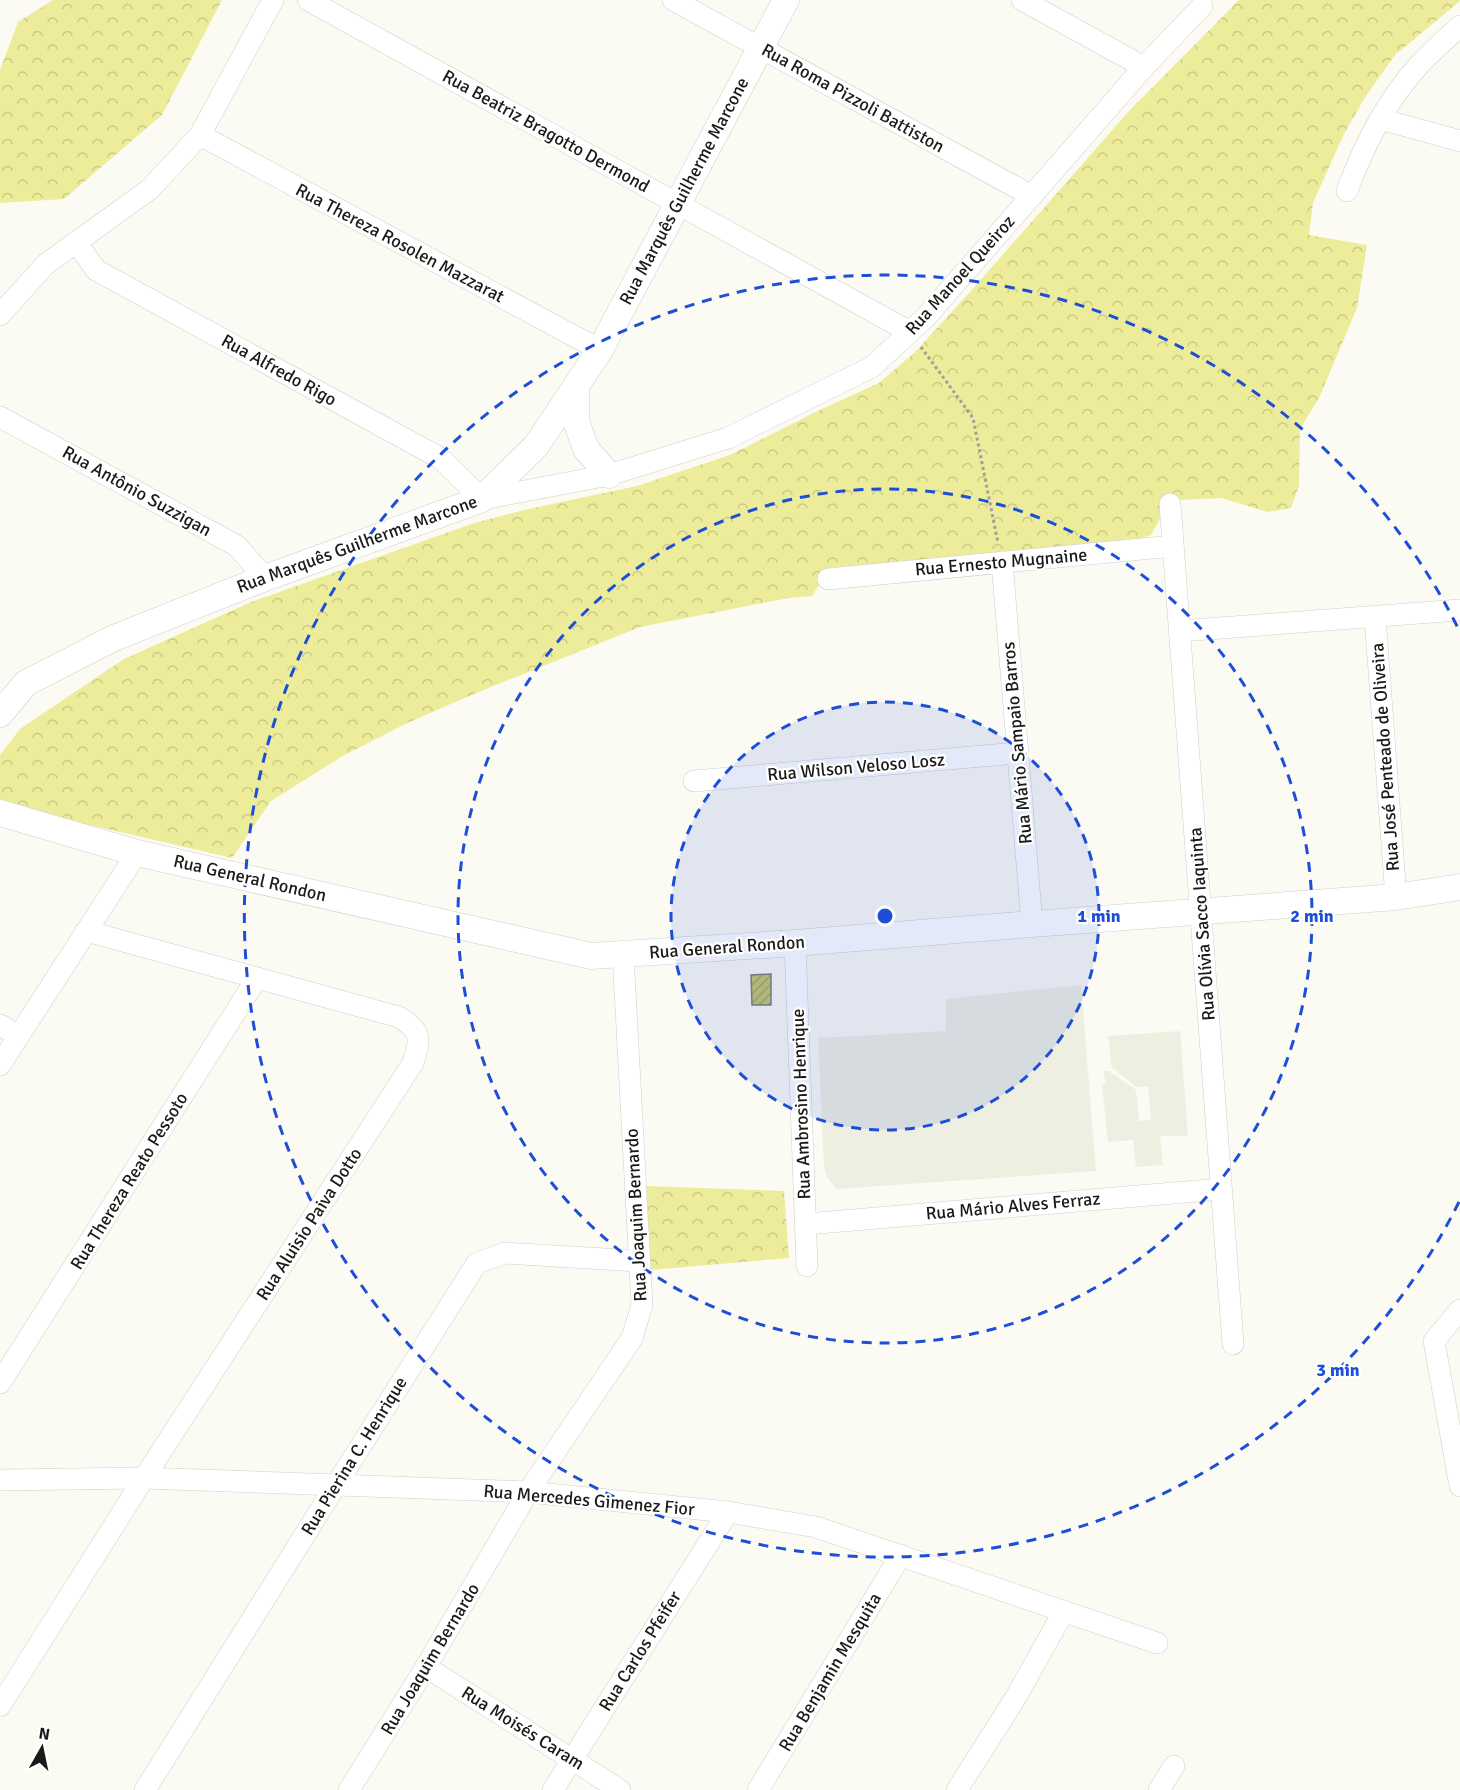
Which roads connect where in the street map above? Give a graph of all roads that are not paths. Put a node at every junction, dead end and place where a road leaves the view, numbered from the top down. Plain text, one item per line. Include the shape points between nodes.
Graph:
1 (273, 0) edge
2 (308, 0) edge
3 (673, 0) edge
4 (786, 0) edge
5 (1022, 0) edge
6 (1202, 6) dead end
7 (1460, 26) edge
8 (760, 47) junction
9 (1144, 67) junction
10 (1380, 119) junction
11 (200, 135) junction
12 (1460, 141) edge
13 (1347, 191) dead end
14 (1032, 195) junction
15 (678, 203) junction
16 (76, 242) junction
17 (0, 315) edge
18 (910, 332) junction
19 (600, 350) junction
20 (576, 386) junction
21 (0, 417) edge
22 (609, 475) junction
23 (482, 499) junction
24 (1170, 504) dead end
25 (1173, 546) junction
26 (1002, 562) junction
27 (265, 578) junction
28 (828, 579) dead end
29 (1460, 610) edge
30 (1375, 616) junction
31 (1180, 631) junction
32 (0, 681) edge
33 (26, 683) junction
34 (0, 714) edge
35 (1018, 753) junction
36 (694, 781) dead end
37 (3, 811) edge
38 (137, 853) junction
39 (1460, 887) edge
40 (1396, 897) junction
41 (1201, 911) junction
42 (1032, 924) junction
43 (86, 931) junction
44 (795, 943) junction
45 (623, 954) junction
46 (257, 978) junction
47 (0, 1025) edge
48 (18, 1036) junction
49 (0, 1065) edge
50 (1221, 1189) junction
51 (806, 1224) junction
52 (639, 1261) junction
53 (807, 1266) dead end
54 (1460, 1310) edge
55 (1233, 1344) dead end
56 (0, 1383) edge
57 (144, 1478) junction
58 (0, 1480) edge
59 (336, 1485) junction
60 (1460, 1486) edge
61 (528, 1492) junction
62 (728, 1512) junction
63 (901, 1555) junction
64 (1064, 1611) junction
65 (1157, 1643) dead end
66 (426, 1667) junction
67 (0, 1706) edge
68 (572, 1760) junction
69 (1174, 1766) dead end
70 (145, 1790) edge
71 (349, 1790) edge
72 (553, 1790) edge
73 (620, 1790) edge
74 (759, 1790) edge
75 (957, 1790) edge
76 (1159, 1790) edge

1 - 11 street
2 - 15 street, Rua Beatriz Bragotto Dermond
3 - 8 street, Rua Roma Pizzoli Battiston
4 - 8 street, Rua Marquês Guilherme Marcone
5 - 9 street
6 - 9 street, Rua Manoel Queiroz
7 - 10 street via 1420,64
8 - 14 street, Rua Roma Pizzoli Battiston
8 - 15 street, Rua Marquês Guilherme Marcone
9 - 14 street, Rua Manoel Queiroz
10 - 12 street
10 - 13 street
11 - 16 street via 150,189
11 - 19 street, Rua Thereza Rosolen Mazzarat
14 - 18 street, Rua Manoel Queiroz
15 - 18 street, Rua Beatriz Bragotto Dermond
15 - 19 street, Rua Marquês Guilherme Marcone
16 - 17 street via 46,264
16 - 23 street, Rua Alfredo Rigo via 96,270 440,458
18 - 22 street, Rua Manoel Queiroz via 872,367 728,438
19 - 20 street, Rua Marquês Guilherme Marcone
20 - 22 street via 576,421 586,449
20 - 23 street, Rua Marquês Guilherme Marcone via 536,446
21 - 27 street, Rua Antônio Suzzigan via 237,546
22 - 23 street, Rua Manoel Queiroz
23 - 27 street, Rua Marquês Guilherme Marcone
24 - 25 street, Rua Olívia Sacco Iaquinta
25 - 26 street, Rua Ernesto Mugnaine
25 - 31 street, Rua Olívia Sacco Iaquinta
26 - 28 street, Rua Ernesto Mugnaine
26 - 35 street, Rua Mário Sampaio Barros
27 - 33 street, Rua Marquês Guilherme Marcone via 114,638
29 - 30 street
30 - 31 street
30 - 40 street, Rua José Penteado de Oliveira
31 - 41 street, Rua Olívia Sacco Iaquinta
32 - 33 street
33 - 34 street, Rua Marquês Guilherme Marcone
35 - 36 street, Rua Wilson Veloso Losz
35 - 42 street, Rua Mário Sampaio Barros
37 - 38 street, Rua General Rondon
38 - 43 street
38 - 45 street, Rua General Rondon via 591,956
39 - 40 street, Rua General Rondon
40 - 41 street, Rua General Rondon
41 - 42 street, Rua General Rondon
41 - 50 street, Rua Olívia Sacco Iaquinta
42 - 44 street, Rua General Rondon
43 - 46 street, Rua Aluisio Paiva Dotto
43 - 48 street
44 - 45 street, Rua General Rondon
44 - 51 street, Rua Ambrosino Henrique
45 - 52 street, Rua Joaquim Bernardo
46 - 56 street, Rua Thereza Reato Pessoto
46 - 57 street, Rua Aluisio Paiva Dotto via 399,1017 413,1026 419,1043 413,1063
47 - 48 street
48 - 49 street
50 - 51 street, Rua Mário Alves Ferraz
50 - 55 street, Rua Olívia Sacco Iaquinta
51 - 53 street, Rua Ambrosino Henrique
52 - 59 street, Rua Pierina C. Henrique via 505,1252 477,1263
52 - 61 street, Rua Joaquim Bernardo via 642,1305 632,1338
54 - 60 street via 1434,1341
57 - 58 street, Rua Mercedes Gimenez Fior
57 - 59 street, Rua Mercedes Gimenez Fior
57 - 67 street, Rua Aluisio Paiva Dotto
59 - 61 street, Rua Mercedes Gimenez Fior
59 - 70 street, Rua Pierina C. Henrique
61 - 62 street, Rua Mercedes Gimenez Fior
61 - 66 street, Rua Joaquim Bernardo
62 - 63 street, Rua Mercedes Gimenez Fior via 816,1527
62 - 68 street, Rua Carlos Pfeifer
63 - 64 street, Rua Mercedes Gimenez Fior
63 - 74 street, Rua Benjamin Mesquita
64 - 65 street, Rua Mercedes Gimenez Fior
64 - 75 street
66 - 68 street, Rua Moisés Caram
66 - 71 street, Rua Joaquim Bernardo
68 - 72 street, Rua Carlos Pfeifer
68 - 73 street, Rua Moisés Caram
69 - 76 street

